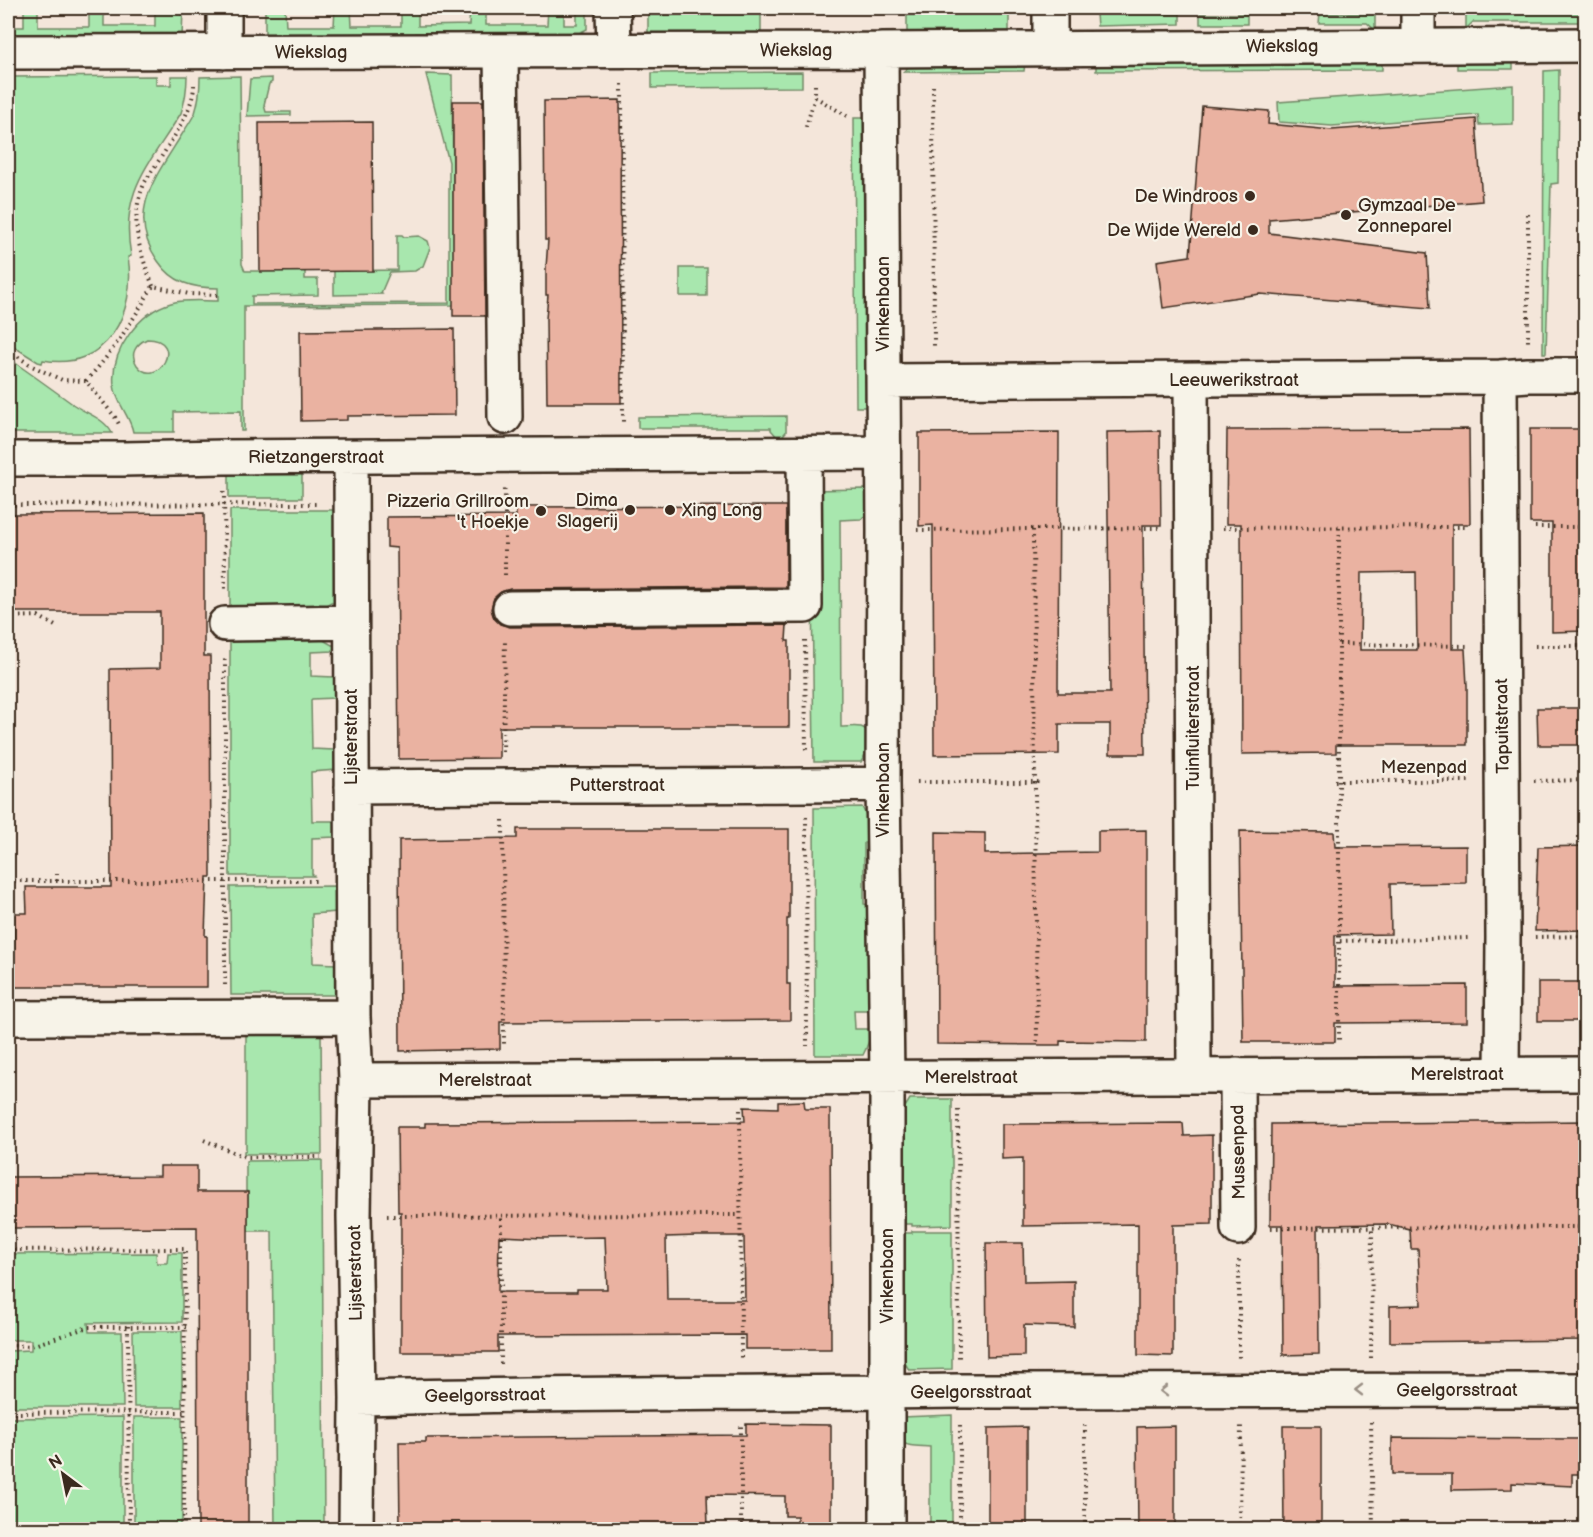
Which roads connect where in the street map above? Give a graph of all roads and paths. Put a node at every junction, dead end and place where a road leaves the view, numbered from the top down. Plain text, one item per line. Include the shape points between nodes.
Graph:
1 (224, 8) edge
2 (613, 8) edge
3 (894, 8) edge
4 (1050, 8) edge
5 (1418, 8) edge
6 (1586, 45) edge
7 (1418, 46) junction
8 (1050, 48) junction
9 (618, 50) junction
10 (815, 50) junction
11 (881, 50) junction
12 (501, 51) junction
13 (8, 52) edge
14 (190, 52) junction
15 (224, 52) junction
16 (882, 86) junction
17 (933, 86) junction
18 (944, 86) dead end
19 (815, 97) junction
20 (806, 127) dead end
21 (1528, 214) dead end
22 (153, 286) junction
23 (218, 295) dead end
24 (8, 350) edge
25 (1586, 375) edge
26 (1514, 376) junction
27 (1191, 380) junction
28 (86, 381) junction
29 (883, 381) junction
30 (934, 381) junction
31 (505, 417) dead end
32 (883, 453) junction
33 (804, 454) junction
34 (624, 455) junction
35 (224, 457) junction
36 (351, 458) junction
37 (8, 459) edge
38 (123, 459) junction
39 (225, 504) junction
40 (352, 504) junction
41 (8, 505) edge
42 (1502, 527) junction
43 (1586, 527) edge
44 (1193, 528) junction
45 (1339, 528) junction
46 (1033, 530) junction
47 (884, 531) junction
48 (805, 606) junction
49 (510, 608) dead end
50 (8, 617) edge
51 (350, 622) junction
52 (225, 624) junction
53 (57, 627) dead end
54 (1339, 644) junction
55 (1502, 646) junction
56 (1586, 646) edge
57 (8, 660) edge
58 (1586, 780) edge
59 (1337, 781) junction
60 (1503, 781) junction
61 (1038, 782) junction
62 (883, 784) junction
63 (806, 785) junction
64 (352, 788) junction
65 (57, 874) dead end
66 (8, 881) edge
67 (57, 881) junction
68 (225, 881) junction
69 (352, 881) junction
70 (1586, 936) edge
71 (1503, 937) junction
72 (1340, 941) junction
73 (225, 988) dead end
74 (8, 1004) edge
75 (353, 1017) junction
76 (1339, 1074) junction
77 (1502, 1074) junction
78 (1586, 1074) edge
79 (1194, 1075) junction
80 (1237, 1075) junction
81 (958, 1076) junction
82 (740, 1077) junction
83 (887, 1077) junction
84 (1037, 1077) junction
85 (807, 1078) junction
86 (356, 1080) junction
87 (204, 1140) dead end
88 (355, 1157) junction
89 (740, 1215) junction
90 (354, 1216) junction
91 (501, 1216) junction
92 (1586, 1227) edge
93 (1238, 1228) joint
94 (1372, 1228) junction
95 (8, 1250) edge
96 (128, 1326) junction
97 (186, 1327) junction
98 (8, 1346) edge
99 (1371, 1390) junction
100 (1586, 1390) edge
101 (959, 1391) junction
102 (1085, 1392) junction
103 (886, 1393) junction
104 (501, 1394) junction
105 (741, 1394) junction
106 (357, 1398) junction
107 (129, 1412) junction
108 (185, 1412) junction
109 (8, 1413) edge
110 (129, 1530) edge
111 (184, 1530) edge
112 (356, 1530) edge
113 (741, 1530) edge
114 (887, 1530) edge
115 (960, 1530) edge
116 (1085, 1530) edge
117 (1374, 1530) edge

1 - 15 street
2 - 3 path
2 - 9 street
4 - 8 street
5 - 7 street
6 - 7 street, Wiekslag
7 - 8 street, Wiekslag
8 - 11 street, Wiekslag
9 - 10 street, Wiekslag
9 - 12 street, Wiekslag
9 - 34 path
10 - 11 street, Wiekslag
10 - 19 path
11 - 16 street, Vinkenbaan
12 - 15 street, Wiekslag
12 - 31 street
13 - 14 street, Wiekslag
14 - 15 street, Wiekslag
14 - 22 path via 194,89 189,111 145,182 137,206 141,254
16 - 17 path
16 - 19 path via 861,87 861,96 850,118
16 - 29 street, Vinkenbaan
17 - 18 path
17 - 30 path
19 - 20 path
21 - 26 path
22 - 23 path
22 - 28 path via 106,360
24 - 28 path via 62,380
25 - 26 street, Leeuwerikstraat
26 - 27 street, Leeuwerikstraat
26 - 42 street, Tapuitstraat
27 - 30 street, Leeuwerikstraat
27 - 44 street, Tuinfluiterstraat
28 - 38 path via 123,432
29 - 30 street, Leeuwerikstraat
29 - 32 street, Vinkenbaan
32 - 33 street, Rietzangerstraat
32 - 47 street, Vinkenbaan
33 - 34 street, Rietzangerstraat
33 - 48 street
34 - 36 street, Rietzangerstraat
35 - 36 street, Rietzangerstraat
35 - 38 street, Rietzangerstraat
35 - 39 path
36 - 40 street, Lijsterstraat
37 - 38 street, Rietzangerstraat
39 - 40 path
39 - 41 path
39 - 52 path
40 - 51 street, Lijsterstraat
42 - 43 path
42 - 45 path
42 - 55 street, Tapuitstraat
44 - 45 path
44 - 46 path
44 - 79 street, Tuinfluiterstraat
45 - 54 path
46 - 47 path
46 - 61 path
47 - 62 street, Vinkenbaan
48 - 49 street
48 - 63 path
50 - 53 path via 38,616
51 - 52 street
51 - 64 street, Lijsterstraat
52 - 68 path
54 - 55 path
54 - 59 path
55 - 56 path
55 - 60 street, Tapuitstraat
57 - 66 path
58 - 60 path, Mezenpad
59 - 60 path, Mezenpad
59 - 72 path
60 - 71 street, Tapuitstraat
61 - 62 path
61 - 84 path
62 - 63 street, Putterstraat
62 - 83 street, Vinkenbaan
63 - 64 street, Putterstraat
63 - 85 path
64 - 69 street, Lijsterstraat
65 - 67 path
66 - 67 path
66 - 74 path
67 - 68 path
68 - 69 path
68 - 73 path
69 - 75 street, Lijsterstraat
70 - 71 path
71 - 72 path
71 - 77 street, Tapuitstraat
72 - 76 path
74 - 75 street
75 - 86 street, Lijsterstraat
76 - 77 street, Merelstraat
76 - 80 street, Merelstraat
77 - 78 street, Merelstraat
79 - 80 street, Merelstraat
79 - 84 street, Merelstraat
80 - 93 street, Mussenpad
81 - 83 street, Merelstraat
81 - 84 street, Merelstraat
81 - 101 path
82 - 85 street, Merelstraat
82 - 86 street, Merelstraat
82 - 89 path
83 - 85 street, Merelstraat
83 - 103 street, Vinkenbaan
86 - 88 street, Lijsterstraat
87 - 88 path via 245,1157
88 - 90 street, Lijsterstraat
89 - 91 path
89 - 105 path
90 - 91 path
90 - 106 street, Lijsterstraat
91 - 104 path
92 - 94 path
93 - 94 path
94 - 99 path
95 - 97 path via 185,1250
96 - 97 path
96 - 98 path via 88,1327 31,1346
96 - 107 path
97 - 108 path
99 - 100 street, Geelgorsstraat
99 -> 102 street, Geelgorsstraat
99 - 117 path
101 - 102 street, Geelgorsstraat
101 - 103 street, Geelgorsstraat
101 - 115 path
102 - 116 path
103 - 105 street, Geelgorsstraat
103 - 114 street, Vinkenbaan
104 - 105 street, Geelgorsstraat
104 - 106 street, Geelgorsstraat
105 - 113 path
106 - 112 street, Lijsterstraat
107 - 108 path
107 - 109 path
107 - 110 path
108 - 111 path

